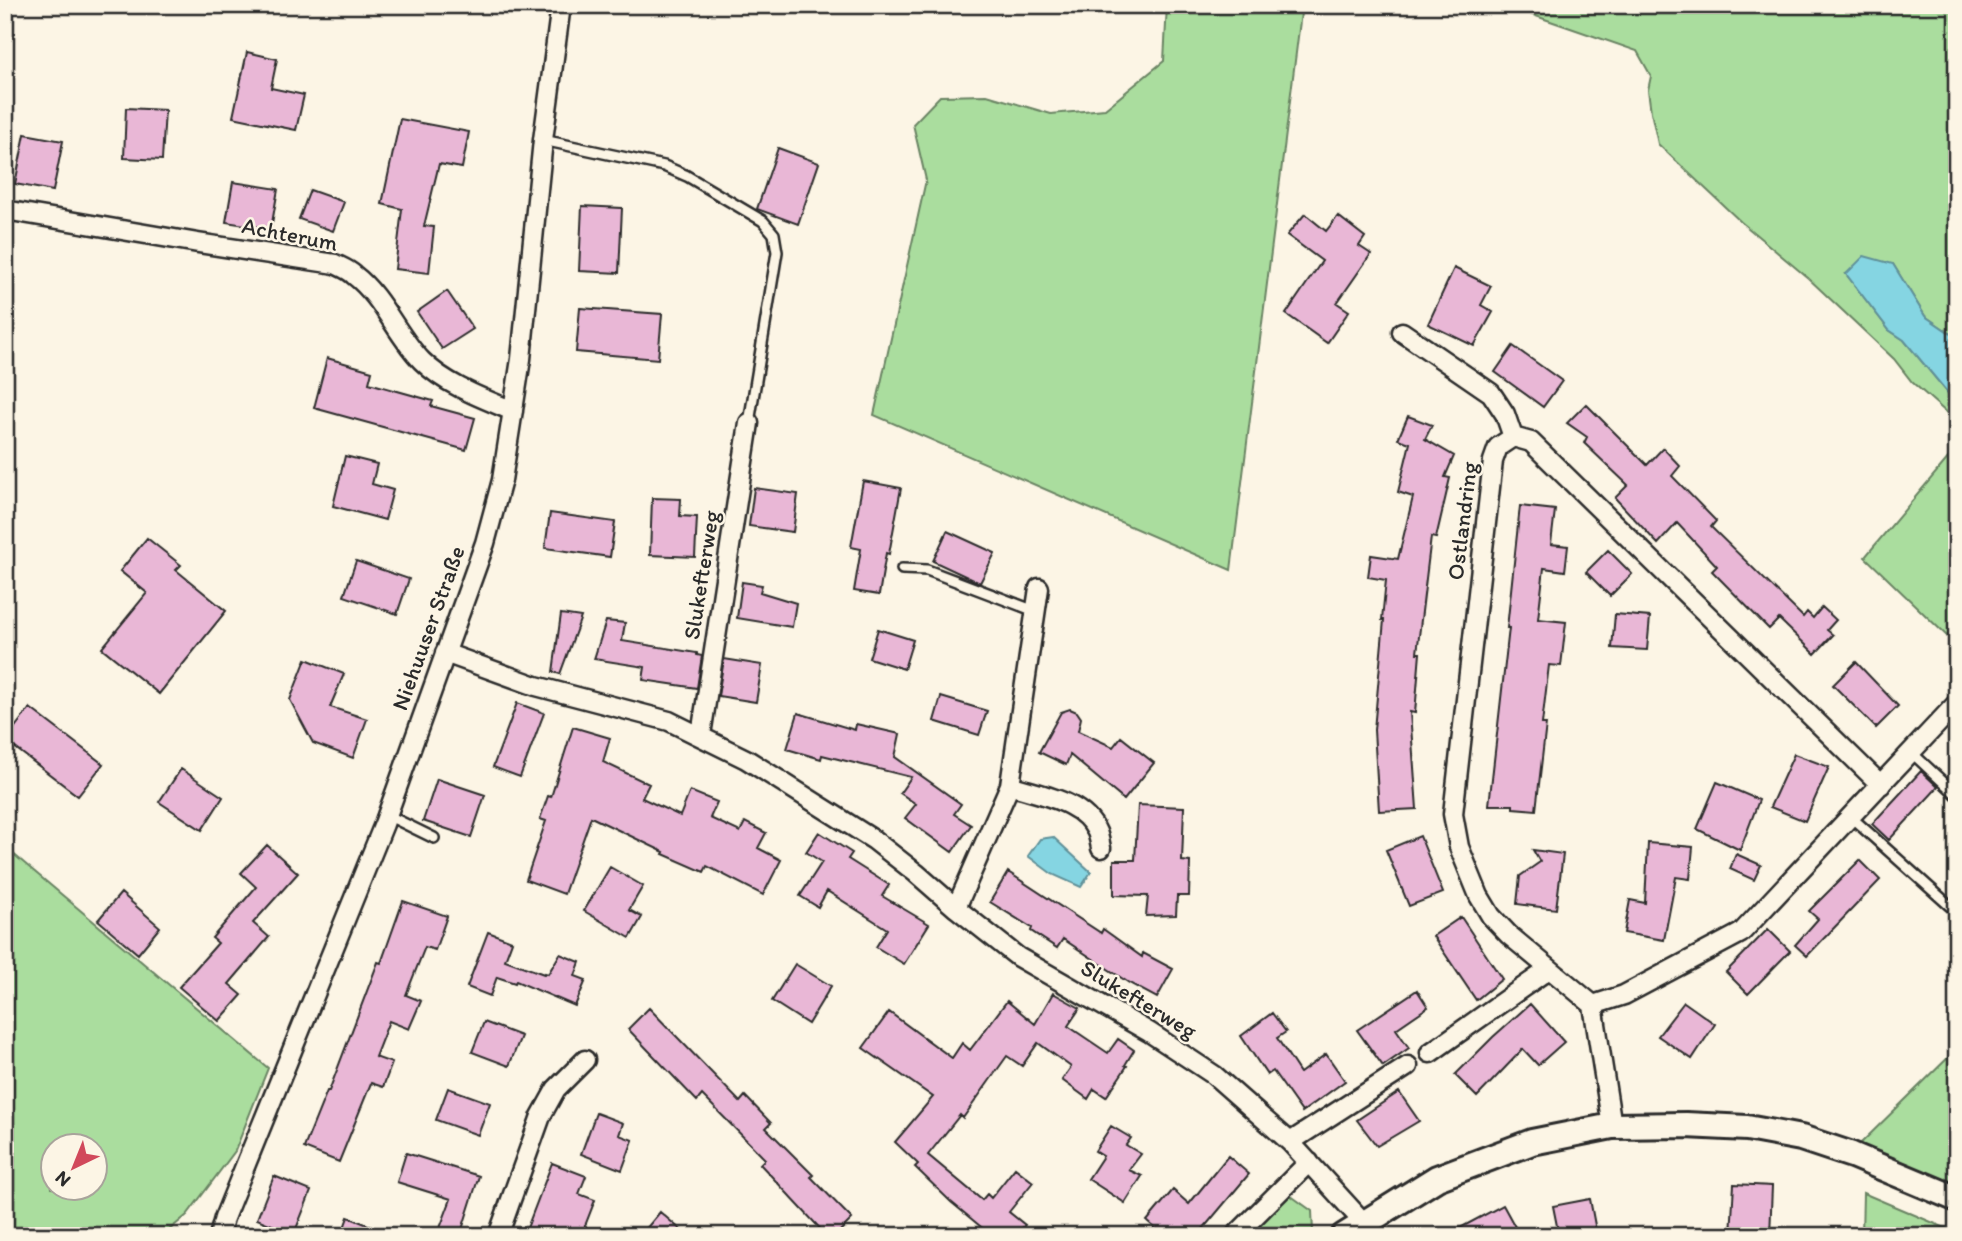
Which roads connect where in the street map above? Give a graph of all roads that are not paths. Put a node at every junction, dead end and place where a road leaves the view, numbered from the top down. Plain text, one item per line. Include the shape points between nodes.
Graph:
1 (561, 5) edge
2 (544, 140) junction
3 (5, 210) edge
4 (1402, 332) dead end
5 (513, 411) junction
6 (749, 423) joint
7 (1513, 437) junction
8 (902, 569) dead end
9 (1039, 588) dead end
10 (1035, 611) junction
11 (445, 653) junction
12 (1957, 703) edge
13 (701, 735) junction
14 (1911, 752) junction
15 (1010, 785) junction
16 (1881, 785) junction
17 (1957, 795) edge
18 (387, 815) junction
19 (1851, 817) junction
20 (434, 838) dead end
21 (1101, 849) dead end
22 (1950, 906) dead end
23 (956, 908) junction
24 (1549, 969) junction
25 (1593, 1005) junction
26 (1430, 1053) dead end
27 (585, 1060) dead end
28 (1408, 1066) dead end
29 (1612, 1126) junction
30 (1290, 1142) junction
31 (1308, 1162) junction
32 (1957, 1199) edge
33 (1354, 1229) edge
34 (219, 1236) edge
35 (498, 1236) edge
36 (1235, 1236) edge

1 - 2 street, Niehuuser Straße
2 - 5 street, Niehuuser Straße
2 - 6 lane via 664,166 763,221 774,234 777,252
3 - 5 street, Achterum via 335,264 355,275 422,361 473,394
4 - 7 street via 1491,393
5 - 11 street, Niehuuser Straße via 502,480 485,543
6 - 13 street, Slukefterweg
7 - 16 street via 1531,442
7 - 24 street, Ostlandring via 1498,447 1493,461 1453,814 1460,846 1491,916
8 - 10 lane via 928,570
9 - 10 street
10 - 15 street
11 - 13 street, Slukefterweg via 536,686 669,721
11 - 18 street, Niehuuser Straße
12 - 14 street
13 - 23 street, Slukefterweg via 874,841
14 - 16 street
14 - 17 lane
15 - 21 street via 1069,804 1096,831
15 - 23 street
16 - 19 street
18 - 20 lane
18 - 34 street, Niehuuser Straße
19 - 22 lane
19 - 25 street via 1741,933 1625,995
23 - 30 street, Slukefterweg via 1018,957 1214,1075
24 - 25 street, Ostlandring
24 - 26 street
25 - 29 street
27 - 35 street via 556,1088 541,1116
28 - 30 street
29 - 32 street via 1746,1128 1801,1138
29 - 33 street via 1532,1142 1437,1178
30 - 31 street, Slukefterweg
31 - 33 street, Slukefterweg
31 - 36 street

